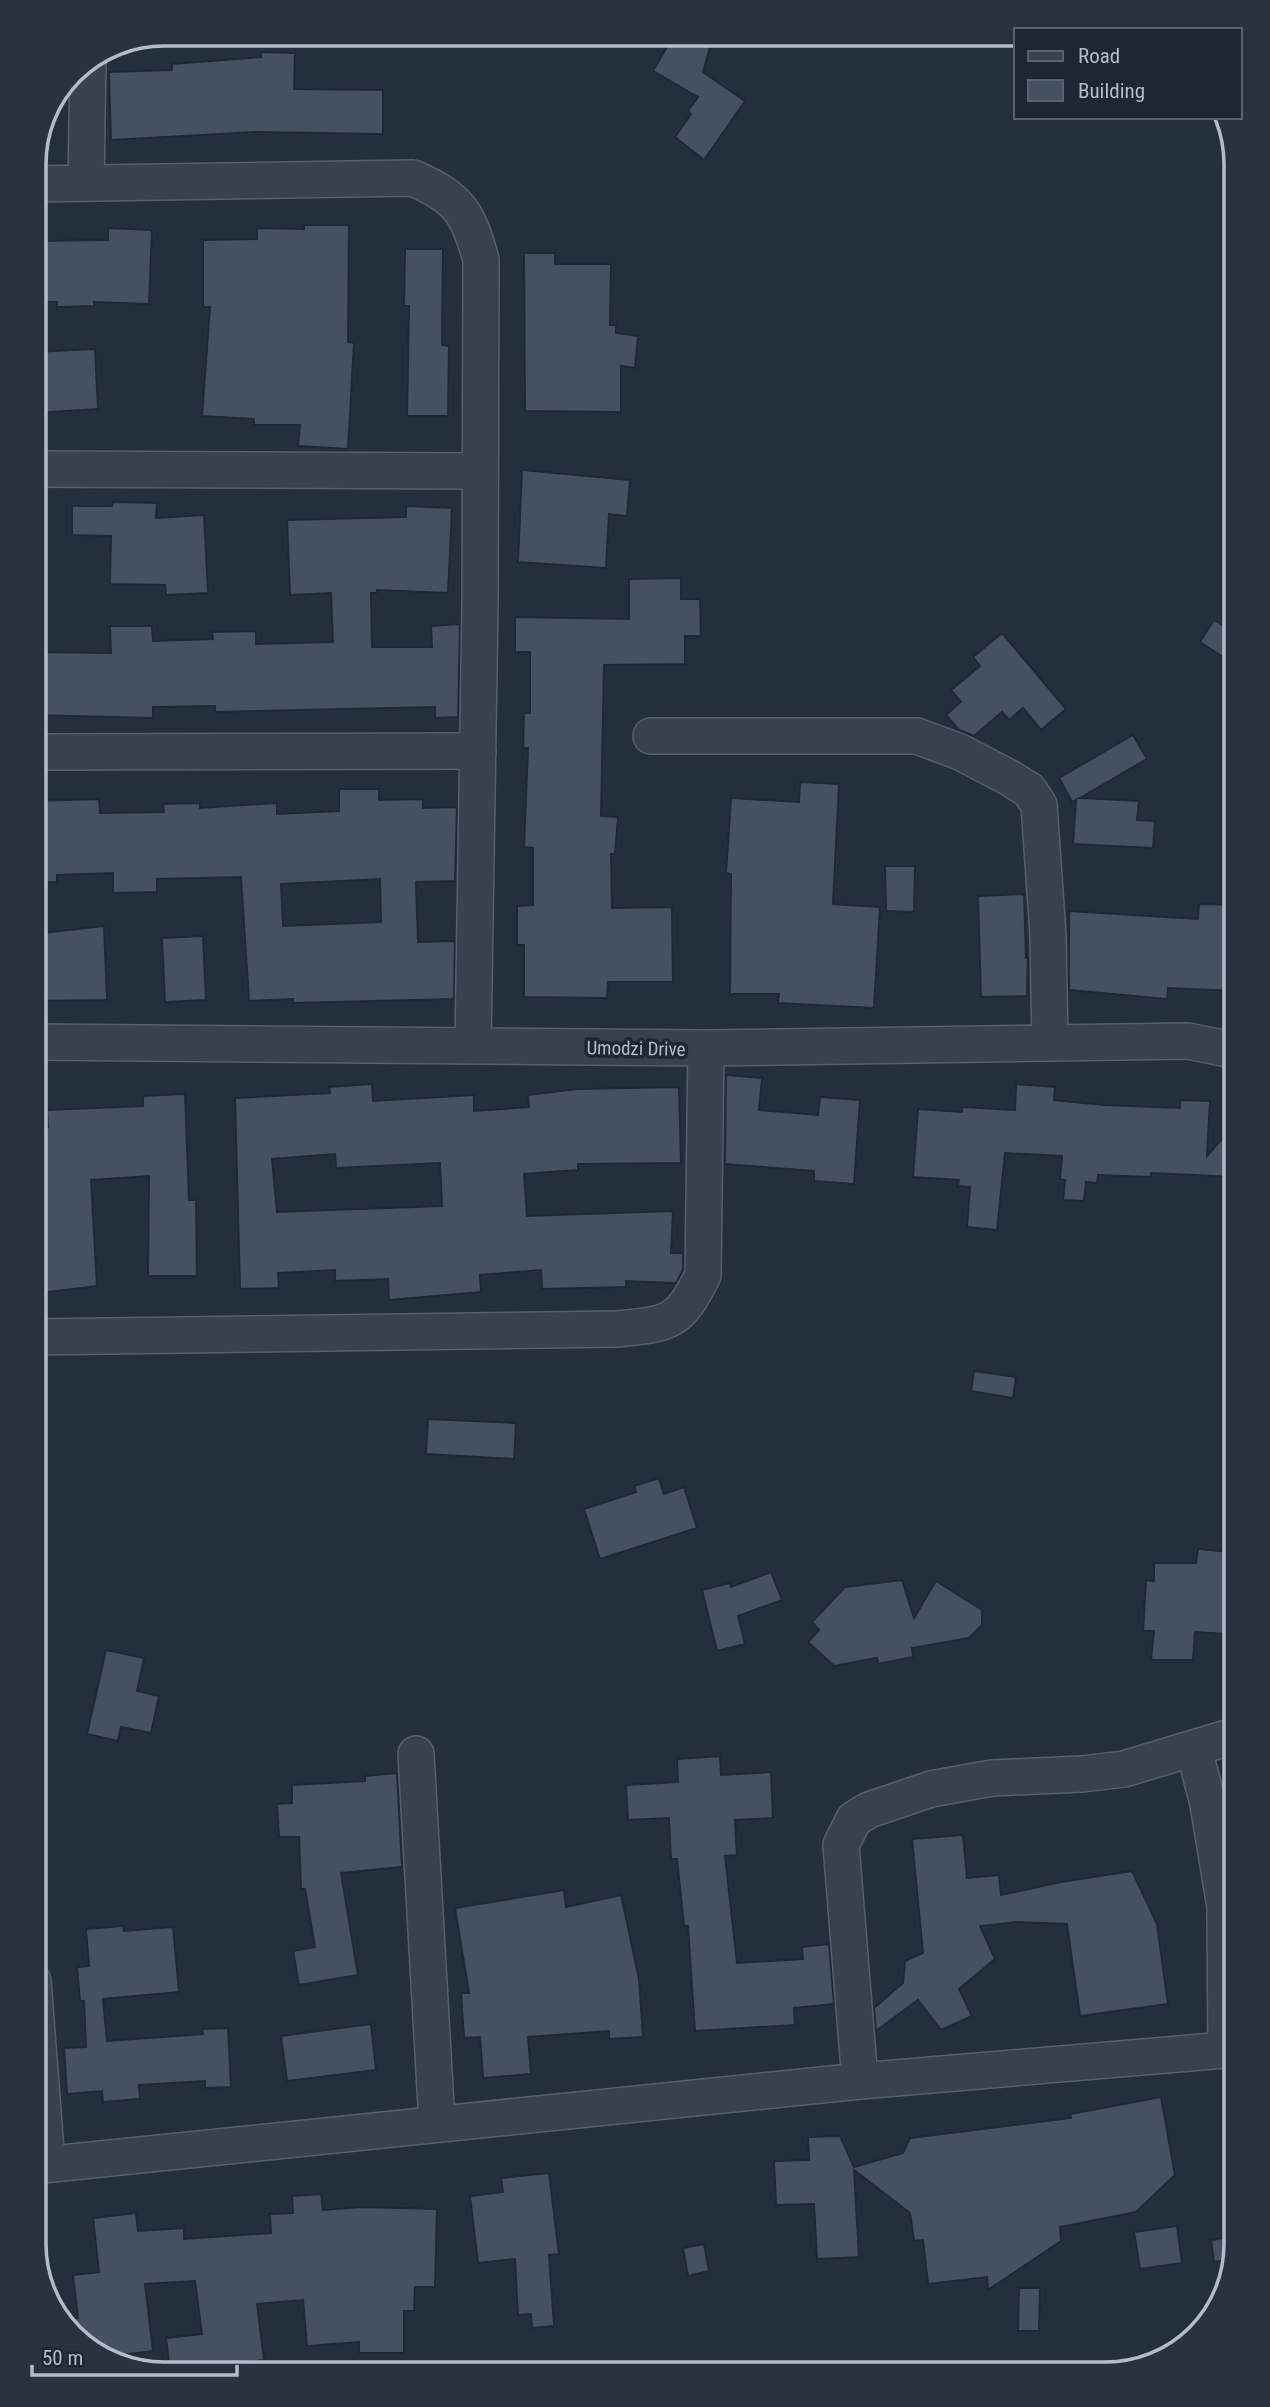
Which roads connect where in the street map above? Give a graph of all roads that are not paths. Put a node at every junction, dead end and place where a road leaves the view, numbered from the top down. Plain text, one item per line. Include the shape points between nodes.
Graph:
1 (88, 74) edge
2 (86, 183) junction
3 (46, 184) edge
4 (46, 469) edge
5 (479, 471) junction
6 (651, 736) dead end
7 (478, 751) junction
8 (46, 752) edge
9 (46, 1042) edge
10 (1050, 1042) junction
11 (473, 1046) junction
12 (706, 1048) junction
13 (1224, 1048) edge
14 (46, 1337) edge
15 (1224, 1739) edge
16 (1194, 1749) junction
17 (416, 1754) dead end
18 (1224, 1901) edge
19 (1224, 2050) edge
20 (860, 2081) junction
21 (437, 2124) junction
22 (46, 2164) edge

1 - 2 street
2 - 3 street
2 - 5 street via 413,178 440,189 459,204 472,225 481,260
4 - 5 street
5 - 7 street
6 - 10 street via 918,736 960,752 1029,790 1039,805
7 - 8 street
7 - 11 street
9 - 11 street, Umodzi Drive
10 - 12 street, Umodzi Drive
10 - 13 street, Umodzi Drive via 1188,1041
11 - 12 street, Umodzi Drive
12 - 14 street via 703,1275 687,1307 671,1318 649,1326 616,1329
15 - 16 street
16 - 18 street
16 - 20 street via 1124,1769 992,1778 931,1789 854,1819 841,1845
17 - 21 street
19 - 20 street
20 - 21 street
21 - 22 street

